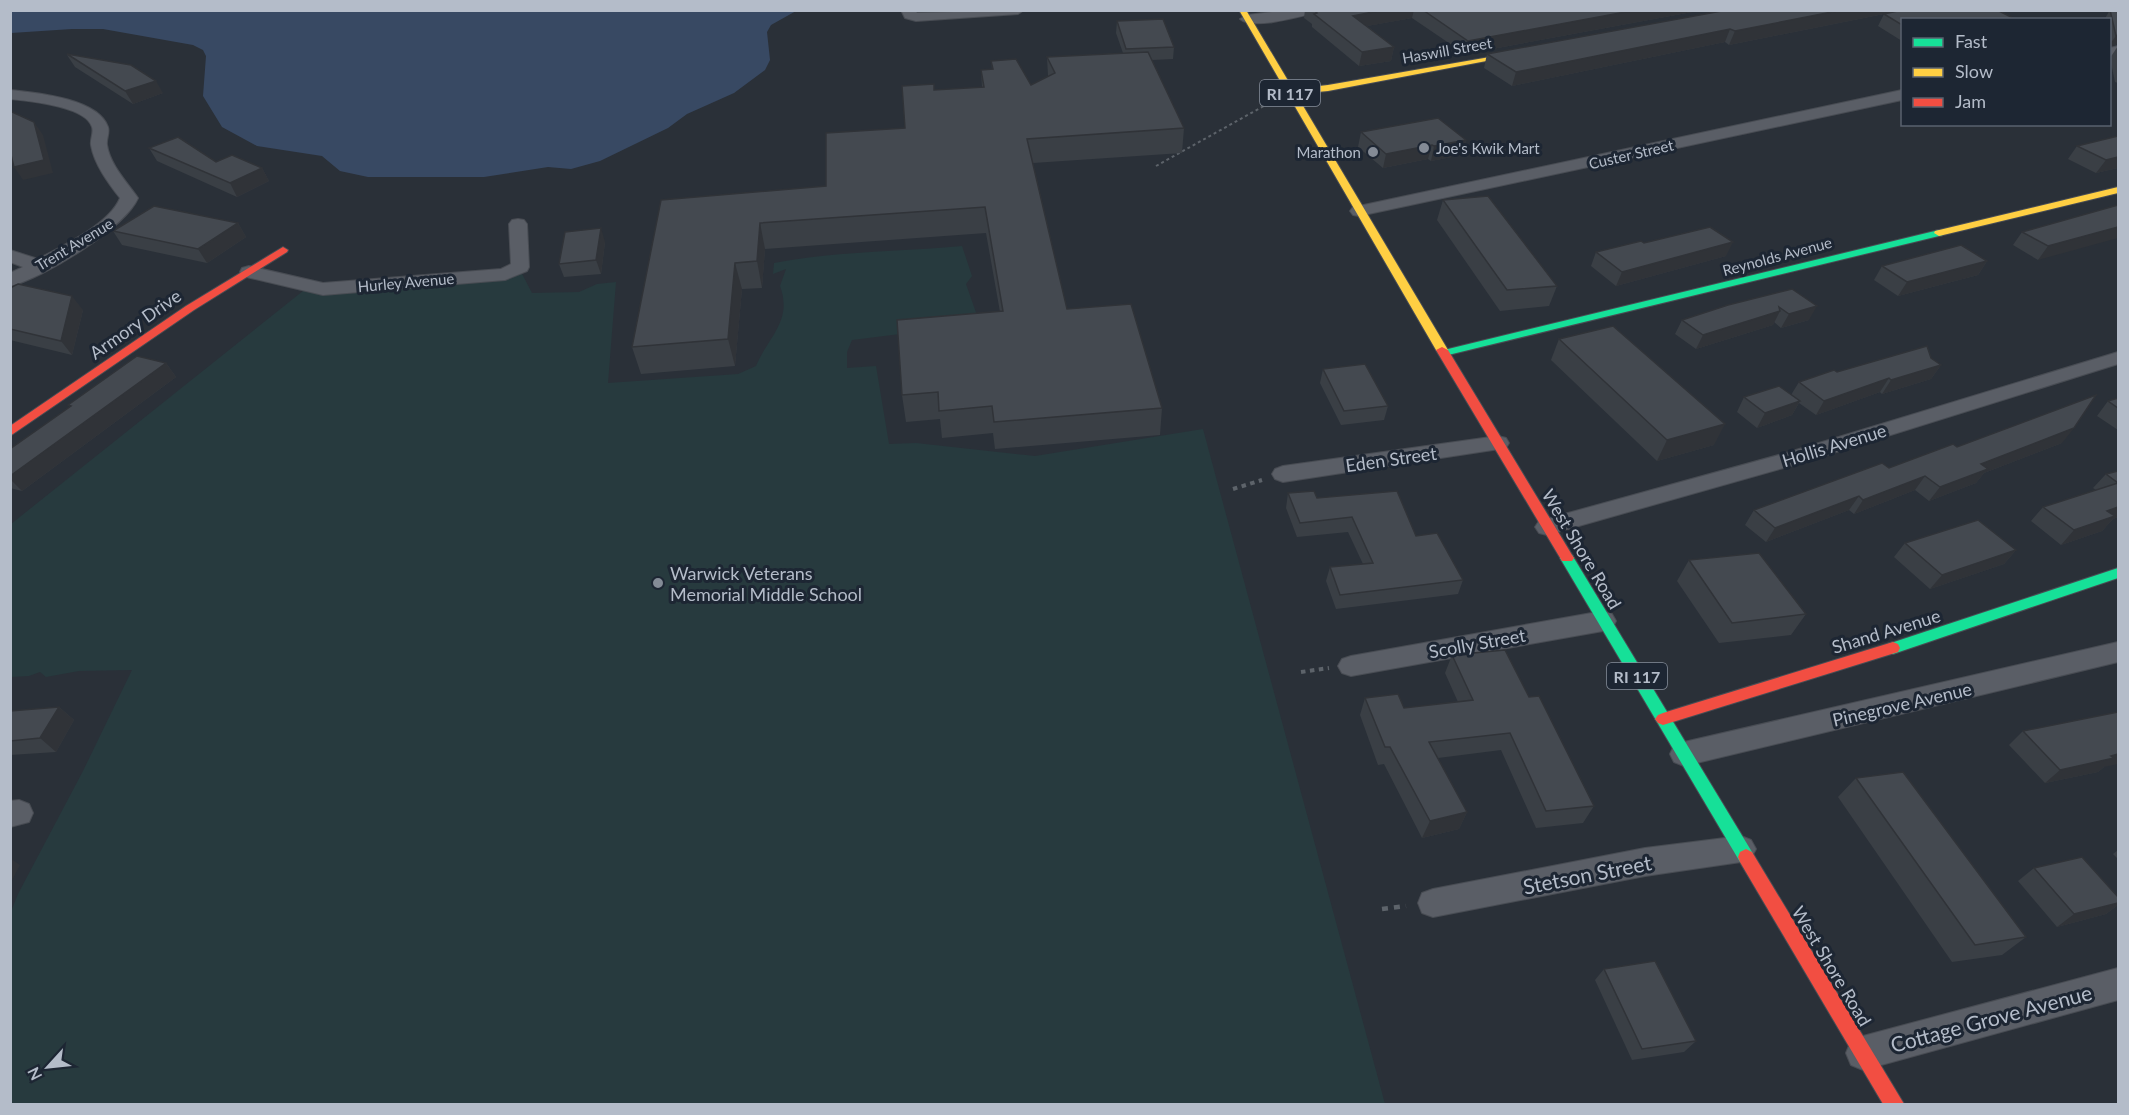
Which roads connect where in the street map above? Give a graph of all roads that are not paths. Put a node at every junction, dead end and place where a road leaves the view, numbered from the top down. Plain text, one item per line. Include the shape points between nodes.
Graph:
1 (908, 10) edge
2 (1018, 10) edge
3 (1309, 10) edge
4 (1244, 15) edge
5 (1540, 50) edge
6 (1289, 92) junction
7 (10, 94) edge
8 (1901, 95) edge
9 (2118, 190) edge
10 (1359, 211) junction
11 (518, 224) dead end
12 (284, 250) dead end
13 (10, 255) edge
14 (38, 266) junction
15 (249, 272) junction
16 (10, 281) edge
17 (1444, 353) junction
18 (2118, 358) edge
19 (10, 432) edge
20 (1498, 443) junction
21 (1283, 474) dead end
22 (1547, 527) junction
23 (2118, 573) edge
24 (1603, 621) junction
25 (2118, 652) edge
26 (1351, 666) dead end
27 (1663, 718) junction
28 (1684, 754) junction
29 (1741, 849) junction
30 (1433, 903) dead end
31 (2118, 984) edge
32 (1863, 1053) junction
33 (1894, 1104) edge

1 - 2 street via 916,17
3 - 4 street via 1278,17
4 - 6 street, West Shore Road / RI 117
5 - 6 street, Haswill Street
6 - 10 street, West Shore Road / RI 117
7 - 14 street, Trent Avenue via 68,104 95,120 100,127 99,144 112,176 129,198 128,206 116,219
8 - 10 street, Custer Street
9 - 17 street, Reynolds Avenue
10 - 17 street, West Shore Road / RI 117
11 - 15 street, Hurley Avenue via 520,267 505,274 323,289
12 - 15 street, Armory Drive
13 - 14 street
14 - 16 street, Trent Avenue
15 - 19 street, Armory Drive
17 - 20 street, West Shore Road / RI 117
18 - 22 street, Hollis Avenue via 1794,458
20 - 21 street, Eden Street
20 - 22 street, West Shore Road / RI 117
22 - 24 street, West Shore Road / RI 117
23 - 27 street, Shand Avenue via 1932,636
24 - 26 street, Scolly Street
24 - 27 street, West Shore Road / RI 117
25 - 28 street, Pinegrove Avenue
27 - 28 street, West Shore Road / RI 117
28 - 29 street, West Shore Road / RI 117
29 - 30 street, Stetson Street via 1645,862
29 - 32 street, West Shore Road / RI 117
31 - 32 street, Cottage Grove Avenue
32 - 33 street, West Shore Road / RI 117

